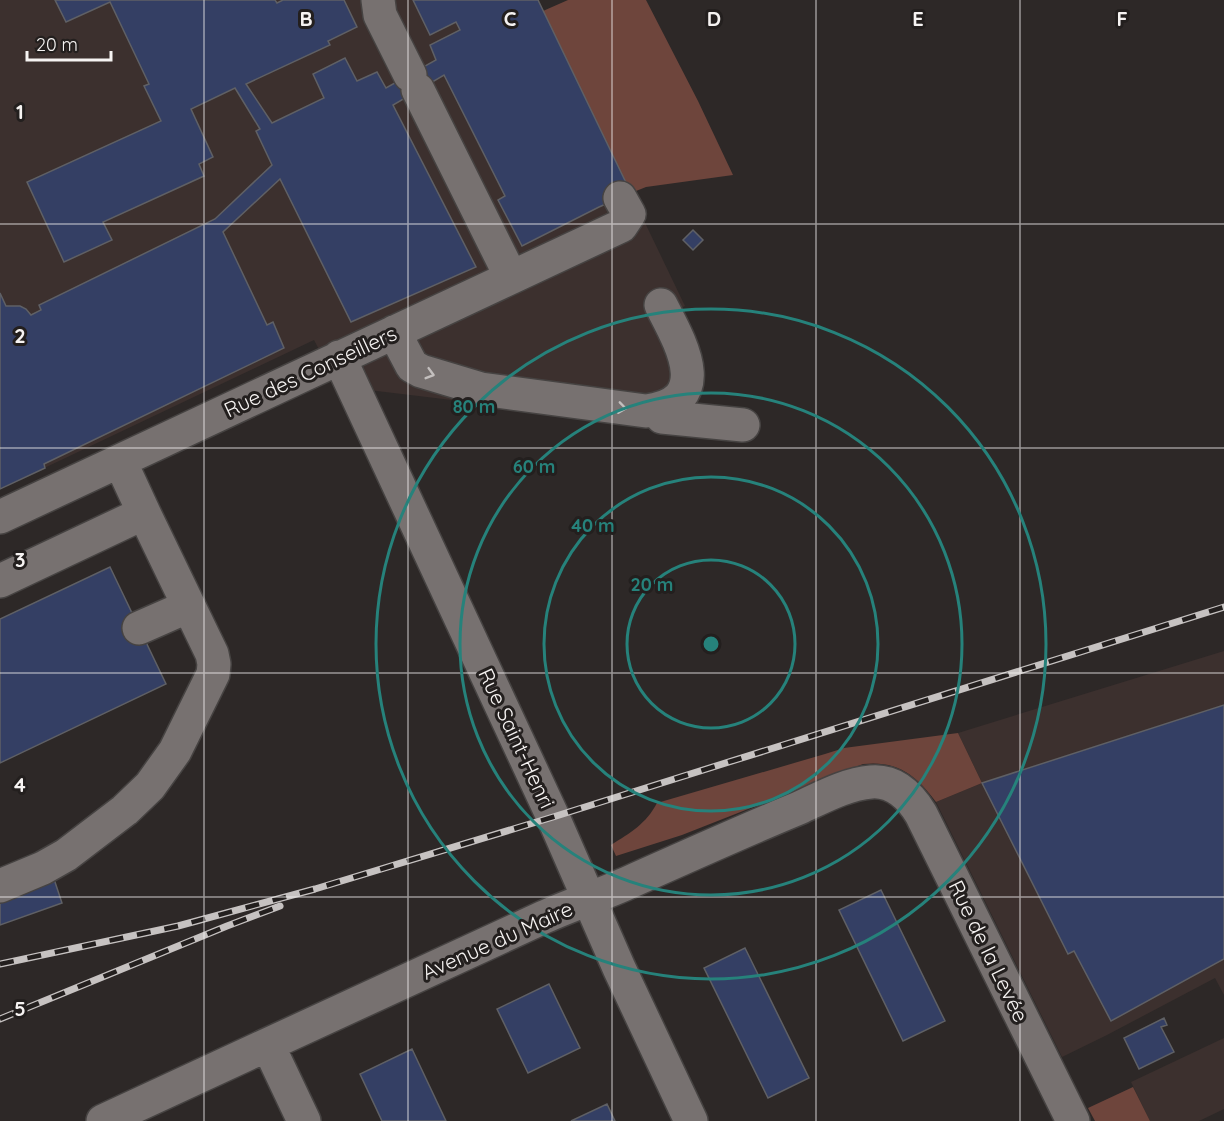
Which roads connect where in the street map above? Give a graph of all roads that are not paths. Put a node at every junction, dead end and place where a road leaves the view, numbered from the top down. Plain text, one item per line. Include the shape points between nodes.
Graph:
1 (378, 0) edge
2 (612, 213) dead end
3 (511, 277) junction
4 (661, 305) dead end
5 (394, 332) junction
6 (339, 357) junction
7 (656, 410) junction
8 (743, 424) dead end
9 (120, 461) junction
10 (144, 513) junction
11 (0, 517) edge
12 (0, 582) edge
13 (189, 606) junction
14 (139, 628) dead end
15 (896, 787) joint
16 (0, 886) edge
17 (589, 899) junction
18 (268, 1045) junction
19 (103, 1121) edge
20 (304, 1121) edge
21 (692, 1121) edge
22 (1073, 1121) edge

1 - 3 street via 380,15
2 - 3 street, Rue des Conseillers
3 - 5 street, Rue des Conseillers
4 - 7 street via 683,351 688,372 681,395
5 - 6 street, Rue des Conseillers
5 -> 7 street via 412,366 481,389
6 - 9 street, Rue des Conseillers
6 - 17 street, Rue Saint-Henri
7 - 8 street via 662,417
9 - 10 street
9 - 11 street, Rue des Conseillers
10 - 12 street
10 - 13 street
13 - 14 street
13 - 16 street via 214,664 213,674 175,751 150,786 125,810 66,855
15 - 17 street, Avenue du Maire via 874,782 851,786
15 - 22 street, Rue de la Levée via 921,814
17 - 18 street, Avenue du Maire
17 - 21 street, Rue Saint-Henri
18 - 19 street, Avenue du Maire
18 - 20 street

